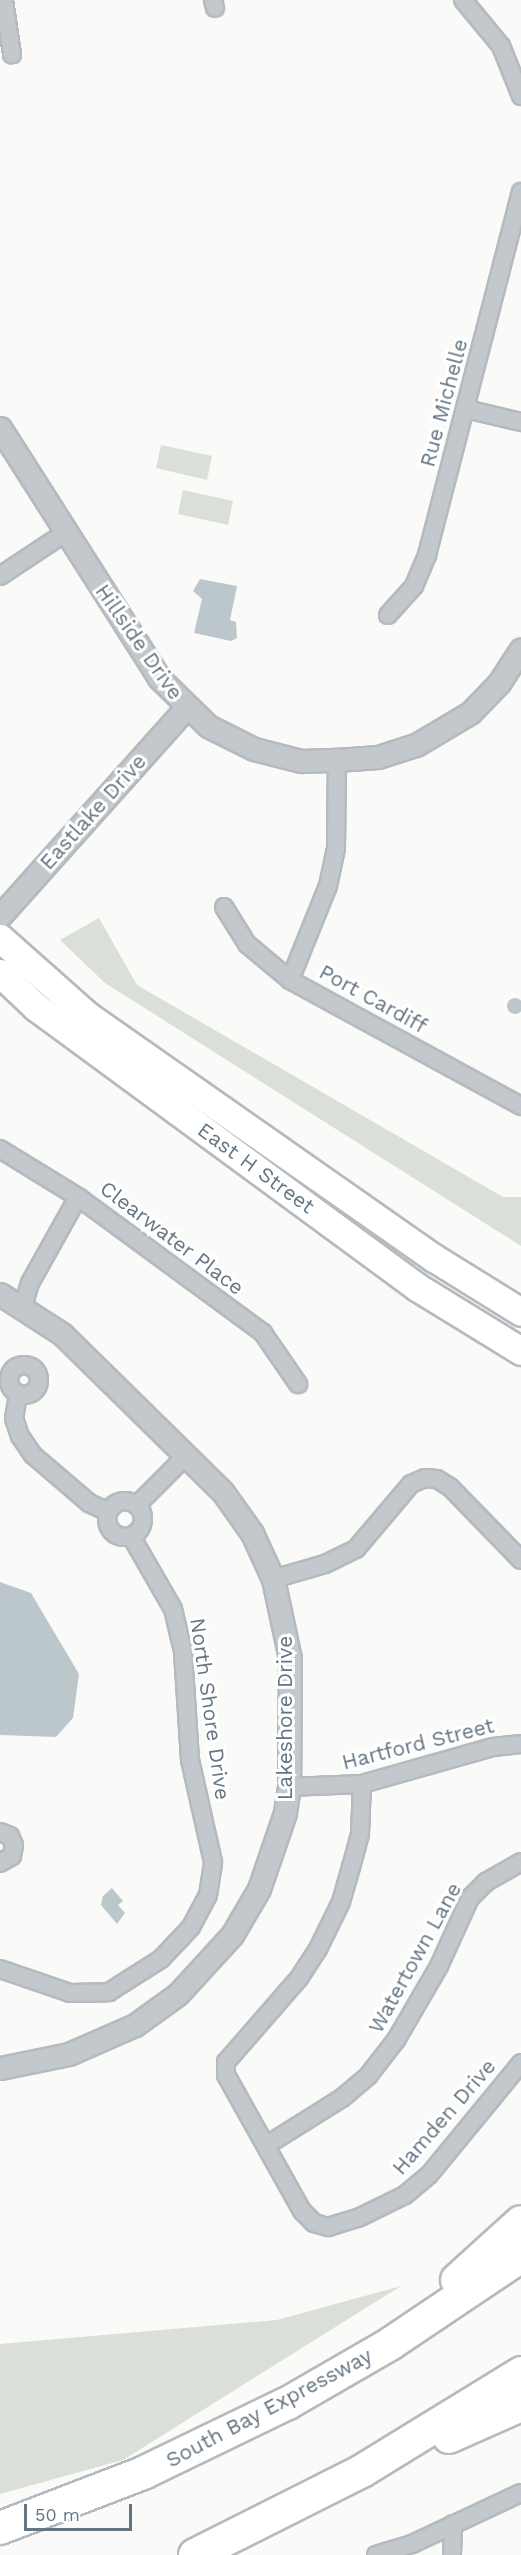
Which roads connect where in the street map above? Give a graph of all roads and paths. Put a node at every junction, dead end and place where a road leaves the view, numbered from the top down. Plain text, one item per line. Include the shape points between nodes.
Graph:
1 (4, 0) edge
2 (463, 0) edge
3 (12, 54) dead end
4 (521, 96) edge
5 (521, 192) edge
6 (466, 409) junction
7 (521, 422) edge
8 (0, 428) edge
9 (65, 533) junction
10 (0, 576) edge
11 (388, 615) dead end
12 (521, 649) edge
13 (186, 708) junction
14 (337, 760) junction
15 (224, 907) dead end
16 (0, 916) edge
17 (0, 938) edge
18 (0, 974) edge
19 (290, 980) junction
20 (521, 1106) edge
21 (0, 1149) edge
22 (78, 1197) junction
23 (0, 1294) edge
24 (23, 1307) junction
25 (521, 1312) edge
26 (521, 1351) edge
27 (298, 1384) dead end
28 (18, 1394) dead end
29 (186, 1456) junction
30 (137, 1505) junction
31 (108, 1512) junction
32 (131, 1536) junction
33 (521, 1560) edge
34 (273, 1579) junction
35 (521, 1744) edge
36 (362, 1784) junction
37 (289, 1787) junction
38 (0, 1832) edge
39 (521, 1862) edge
40 (0, 1863) edge
41 (0, 1969) edge
42 (521, 2062) edge
43 (0, 2068) edge
44 (267, 2145) junction
45 (521, 2222) edge
46 (521, 2256) edge
47 (343, 2372) junction
48 (521, 2373) edge
49 (521, 2405) edge
50 (391, 2455) junction
51 (521, 2493) edge
52 (453, 2524) junction
53 (0, 2528) edge
54 (195, 2555) edge
55 (376, 2555) edge
56 (452, 2555) edge

1 - 3 street
2 - 4 street via 501,46
5 - 6 street, Rue Michelle
6 - 7 street
6 - 11 street, Rue Michelle via 427,555 414,586
8 - 9 street, Hillside Drive
9 - 10 street
9 - 13 street, Hillside Drive via 159,678
12 - 14 street, Hillside Drive via 499,683 453,726 397,752
13 - 14 street, Hillside Drive via 208,726 254,748 300,761
13 - 16 street, Eastlake Drive
14 - 19 street via 336,849 328,886
15 - 19 street, Port Cardiff via 247,944
17 - 25 main road, East H Street via 88,1016 434,1258
18 - 26 main road, East H Street via 36,1007 417,1287
19 - 20 street, Port Cardiff
21 - 22 street, Clearwater Place
22 - 24 street via 30,1283
22 - 27 street, Clearwater Place via 263,1334
23 - 24 street, Lakeshore Drive
24 - 29 street, Lakeshore Drive via 62,1334
28 - 31 street via 15,1418 20,1436 33,1455 89,1503
29 - 30 street
29 - 34 street, Lakeshore Drive via 238,1511
30 - 31 street via 121,1500
30 - 32 street via 143,1522
31 - 32 street via 107,1524 114,1533
32 - 41 street, North Shore Drive via 173,1609 183,1651 194,1794 209,1834 213,1862 208,1895 191,1927 168,1952 109,1992 70,1993
33 - 34 street via 450,1487 437,1479 425,1478 411,1484 356,1549 325,1564
34 - 37 street, Lakeshore Drive via 290,1658
35 - 36 street, Hartford Street via 493,1747
36 - 37 street, Hartford Street
36 - 44 street via 360,1834 341,1902 318,1949 267,2017 226,2062 226,2076
37 - 43 street, Lakeshore Drive via 278,1839 259,1889 232,1935 198,1976 157,2010 111,2037 47,2060
38 - 40 street via 10,1836 14,1851
39 - 44 street, Watertown Lane via 493,1876 470,1898 439,1966 396,2040 368,2076 342,2098
42 - 44 street, Hamden Drive via 504,2088 429,2175 405,2195 358,2218 328,2227 314,2223 302,2211
45 - 47 highway via 430,2303
46 - 47 highway, South Bay Expressway
47 - 53 highway, South Bay Expressway via 192,2451
48 - 50 highway
49 - 50 highway via 444,2439
50 - 54 highway
51 - 52 street
52 - 55 street
52 - 56 street

